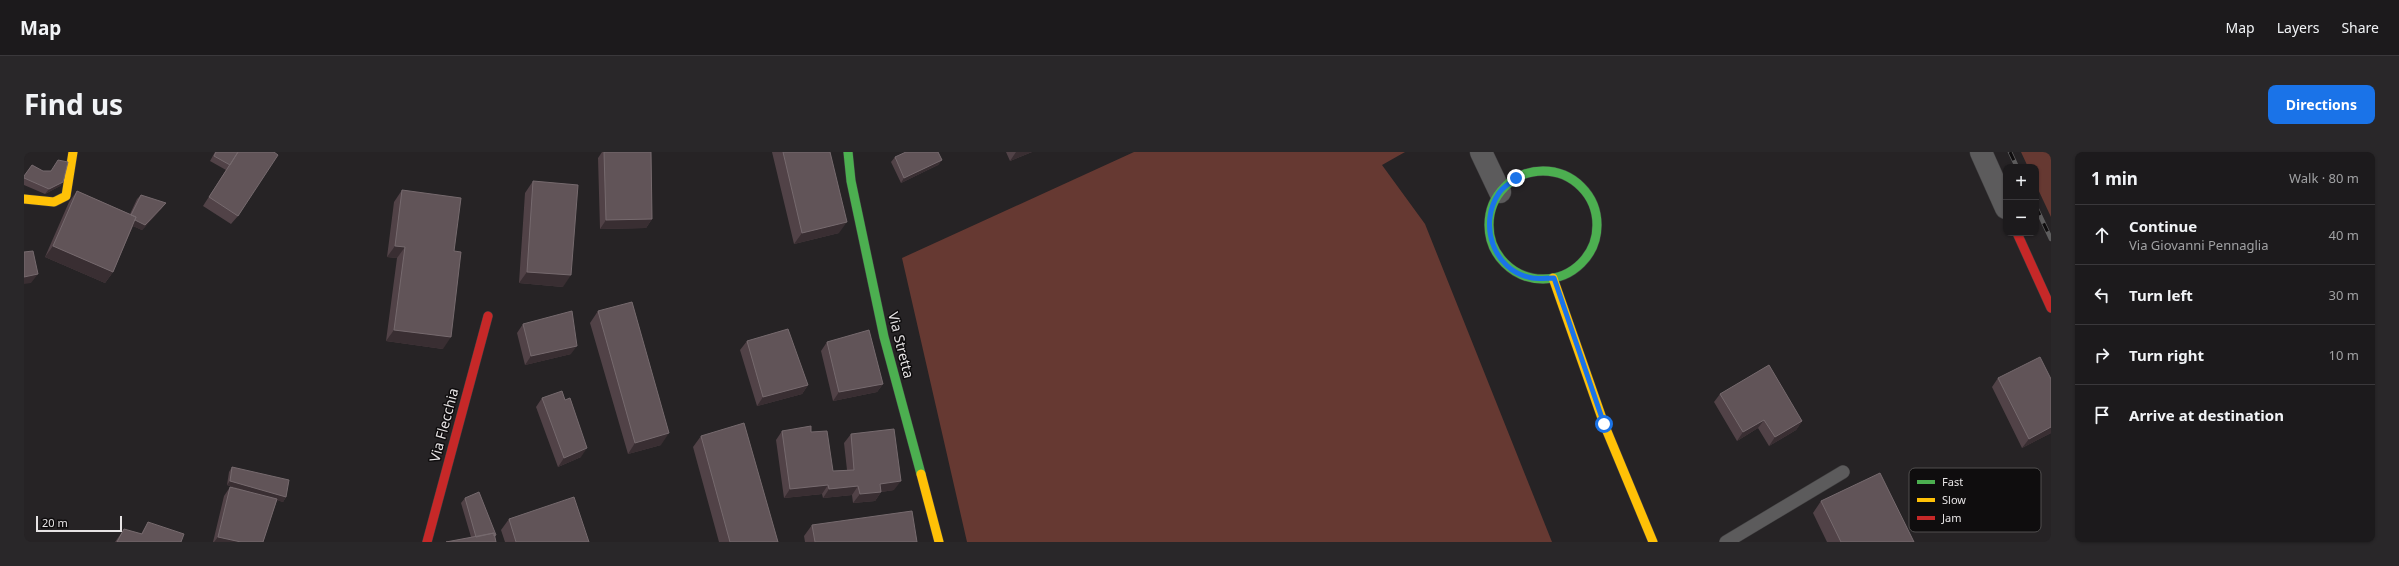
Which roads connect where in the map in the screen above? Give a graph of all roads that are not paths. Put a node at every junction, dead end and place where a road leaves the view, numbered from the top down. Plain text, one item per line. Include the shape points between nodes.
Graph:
1 (73, 152) edge
2 (848, 152) edge
3 (1481, 152) edge
4 (1981, 152) edge
5 (1500, 192) junction
6 (24, 199) edge
7 (2003, 201) edge
8 (2018, 236) edge
9 (1554, 278) junction
10 (2051, 308) edge
11 (488, 316) dead end
12 (1843, 472) dead end
13 (427, 542) edge
14 (939, 542) edge
15 (1653, 542) edge
16 (1726, 542) edge

1 - 6 street via 66,196 54,202
2 - 14 street, Via Stretta via 851,181 884,337
3 - 5 street
4 - 7 street
5 - 9 street via 1490,211 1489,233 1496,254 1511,270 1532,278
5 - 9 street via 1516,178 1535,172 1549,172 1575,182 1589,197 1596,216 1596,237 1587,256 1573,270
8 - 10 street
9 - 15 street via 1604,424
11 - 13 street, Via Flecchia
12 - 16 lane

